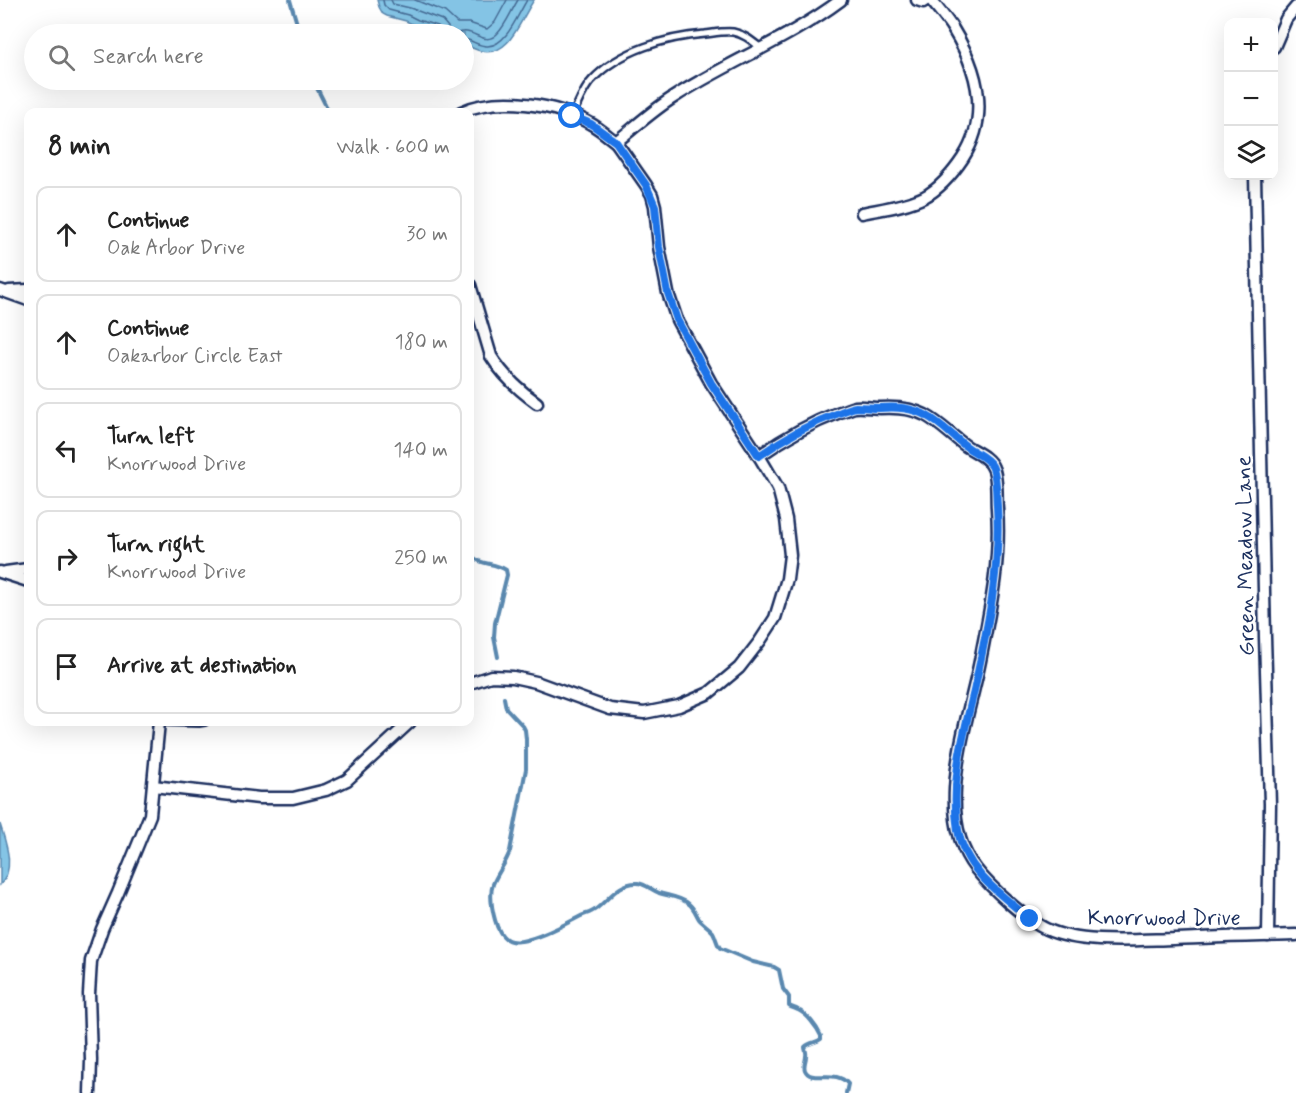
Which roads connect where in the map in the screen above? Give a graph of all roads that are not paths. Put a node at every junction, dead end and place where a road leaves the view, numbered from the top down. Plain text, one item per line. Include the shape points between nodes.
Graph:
1 (840, 0) edge
2 (917, 0) edge
3 (926, 0) edge
4 (930, 0) edge
5 (1296, 7) edge
6 (1278, 38) edge
7 (761, 48) junction
8 (474, 108) edge
9 (572, 116) junction
10 (616, 142) junction
11 (1255, 180) edge
12 (862, 213) dead end
13 (24, 290) edge
14 (3, 291) edge
15 (24, 299) edge
16 (474, 299) edge
17 (537, 403) dead end
18 (759, 456) junction
19 (24, 569) edge
20 (1, 572) edge
21 (24, 580) edge
22 (474, 682) edge
23 (159, 726) edge
24 (406, 726) edge
25 (153, 786) junction
26 (1296, 935) edge
27 (1268, 936) junction
28 (90, 1093) edge

1 - 7 street
2 - 3 street
4 - 12 street via 952,27 975,77 979,113 970,146 958,166 924,197
5 - 6 street
7 - 9 lane via 734,32 694,35 649,45 590,81
7 - 10 street via 673,97
8 - 9 street via 486,104 542,106
9 - 10 street
10 - 18 street via 652,195 668,293 677,320 711,383
11 - 27 street, Green Meadow Lane via 1270,804
13 - 14 street
14 - 15 street
16 - 17 street via 497,366
18 - 22 street via 778,488 786,519 790,555 787,579 775,618 760,641 739,668 709,693 679,706 644,713 610,710 513,677 491,676
18 - 27 street, Knorrwood Drive via 824,418 854,407 890,406 930,417 986,459 993,468 998,555 955,784 958,831 968,859 1030,919 1062,934 1117,940
19 - 20 street
20 - 21 street
23 - 25 street
24 - 25 street via 347,780 315,793 293,798 259,798
25 - 28 street via 150,815 91,961
26 - 27 street, Knorrwood Drive

